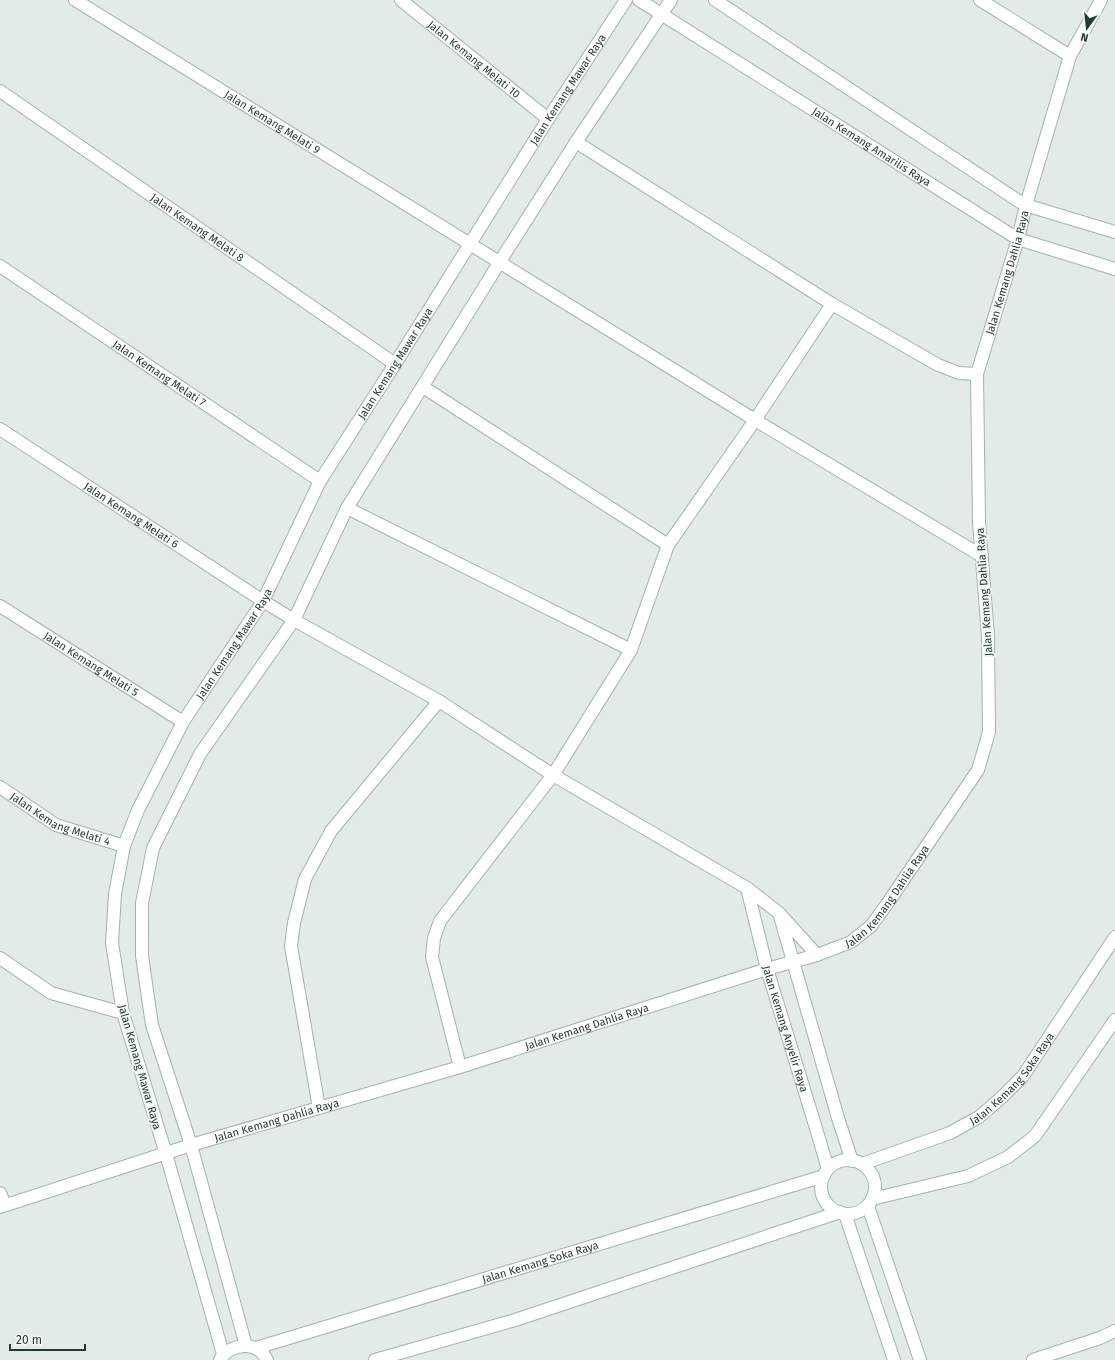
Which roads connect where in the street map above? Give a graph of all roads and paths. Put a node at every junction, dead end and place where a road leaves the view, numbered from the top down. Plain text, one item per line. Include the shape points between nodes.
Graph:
1 (75, 0) edge
2 (401, 0) edge
3 (626, 0) edge
4 (639, 0) edge
5 (670, 0) edge
6 (715, 0) edge
7 (980, 0) edge
8 (1101, 0) edge
9 (660, 14) junction
10 (1070, 56) junction
11 (0, 91) edge
12 (548, 119) junction
13 (576, 142) junction
14 (1026, 205) junction
15 (1115, 232) edge
16 (1018, 239) junction
17 (471, 244) junction
18 (499, 263) junction
19 (0, 266) edge
20 (1115, 269) edge
21 (832, 304) junction
22 (395, 364) junction
23 (977, 374) junction
24 (423, 387) junction
25 (755, 420) junction
26 (0, 429) edge
27 (320, 481) junction
28 (347, 508) junction
29 (668, 545) junction
30 (982, 556) junction
31 (263, 601) junction
32 (0, 606) edge
33 (294, 620) junction
34 (631, 650) junction
35 (439, 701) junction
36 (183, 722) junction
37 (553, 775) junction
38 (0, 787) edge
39 (124, 846) junction
40 (747, 888) junction
41 (779, 913) junction
42 (1115, 937) edge
43 (817, 955) junction
44 (0, 958) edge
45 (793, 961) junction
46 (767, 969) junction
47 (123, 1013) junction
48 (1115, 1020) edge
49 (460, 1066) junction
50 (319, 1108) junction
51 (191, 1145) junction
52 (166, 1154) junction
53 (857, 1162) junction
54 (826, 1173) junction
55 (0, 1193) edge
56 (870, 1202) junction
57 (2, 1206) edge
58 (842, 1213) junction
59 (1115, 1331) edge
60 (251, 1347) junction
61 (221, 1357) edge
62 (267, 1360) edge
63 (375, 1360) edge
64 (894, 1360) edge
65 (920, 1360) edge
66 (1033, 1360) edge

1 - 17 street, Jalan Kemang Melati 9
2 - 12 street, Jalan Kemang Melati 10
3 - 12 street, Jalan Kemang Mawar Raya
4 - 9 street, Jalan Kemang Amarilis Raya
5 - 9 street
6 - 14 street
7 - 10 street
8 - 10 street, Jalan Kemang Dahlia Raya
9 - 13 street
9 - 16 street, Jalan Kemang Amarilis Raya
10 - 14 street, Jalan Kemang Dahlia Raya
11 - 22 street, Jalan Kemang Melati 8
12 - 17 street, Jalan Kemang Mawar Raya
13 - 18 street
13 - 21 street
14 - 15 street
14 - 16 street, Jalan Kemang Dahlia Raya
16 - 20 street, Jalan Kemang Amarilis Raya
16 - 23 street, Jalan Kemang Dahlia Raya
17 - 18 street, Jalan Kemang Melati 9
17 - 22 street, Jalan Kemang Mawar Raya
18 - 24 street
18 - 25 street, Jalan Kemang Melati 9
19 - 27 street, Jalan Kemang Melati 7
21 - 23 street via 938,365 959,373
21 - 25 street
22 - 27 street, Jalan Kemang Mawar Raya
23 - 30 street, Jalan Kemang Dahlia Raya via 979,522
24 - 28 street
24 - 29 street
25 - 29 street
25 - 30 street, Jalan Kemang Melati 9
26 - 31 street, Jalan Kemang Melati 6
27 - 31 street, Jalan Kemang Mawar Raya
28 - 33 street
28 - 34 street
29 - 34 street
30 - 43 street, Jalan Kemang Dahlia Raya via 988,636 989,732 978,770 871,926 851,942
31 - 33 street, Jalan Kemang Melati 6
31 - 36 street, Jalan Kemang Mawar Raya
32 - 36 street, Jalan Kemang Melati 5
33 - 35 street, Jalan Kemang Melati 6
33 - 51 street via 200,754 153,848 143,895 142,956 152,1025
34 - 37 street
35 - 37 street, Jalan Kemang Melati 6
35 - 50 street via 331,831 305,879 291,946
36 - 39 street, Jalan Kemang Mawar Raya via 138,810
37 - 40 street, Jalan Kemang Melati 6
37 - 49 street via 440,922 434,938 432,957
38 - 39 street, Jalan Kemang Melati 4 via 56,825
39 - 47 street, Jalan Kemang Mawar Raya via 116,894 112,943
40 - 41 street, Jalan Kemang Melati 6
40 - 46 street, Jalan Kemang Anyelir Raya
41 - 43 street, Jalan Kemang Melati 6
41 - 45 street
42 - 53 street, Jalan Kemang Soka Raya via 1024,1076 1002,1098 979,1117 950,1133
43 - 45 street, Jalan Kemang Dahlia Raya
44 - 47 street via 51,993
45 - 46 street, Jalan Kemang Dahlia Raya
45 - 53 street via 838,1118
46 - 49 street, Jalan Kemang Dahlia Raya
46 - 54 street, Jalan Kemang Anyelir Raya via 815,1125
47 - 52 street, Jalan Kemang Mawar Raya
48 - 56 street via 1035,1136 1008,1157 968,1176
49 - 50 street, Jalan Kemang Dahlia Raya
50 - 51 street, Jalan Kemang Dahlia Raya
51 - 52 street, Jalan Kemang Dahlia Raya
51 - 60 street
52 - 57 street, Jalan Kemang Dahlia Raya
52 - 61 street, Jalan Kemang Mawar Raya
53 - 54 street via 843,1161 835,1164
53 - 56 street via 870,1171 874,1180 875,1190
54 - 58 street via 822,1193 832,1208
54 - 60 street, Jalan Kemang Soka Raya
55 - 57 street
56 - 58 street via 861,1211 853,1214
56 - 65 street
58 - 63 street via 515,1320
58 - 64 street
59 - 66 street
60 - 61 street, Jalan Kemang Soka Raya via 234,1347
60 - 62 street

